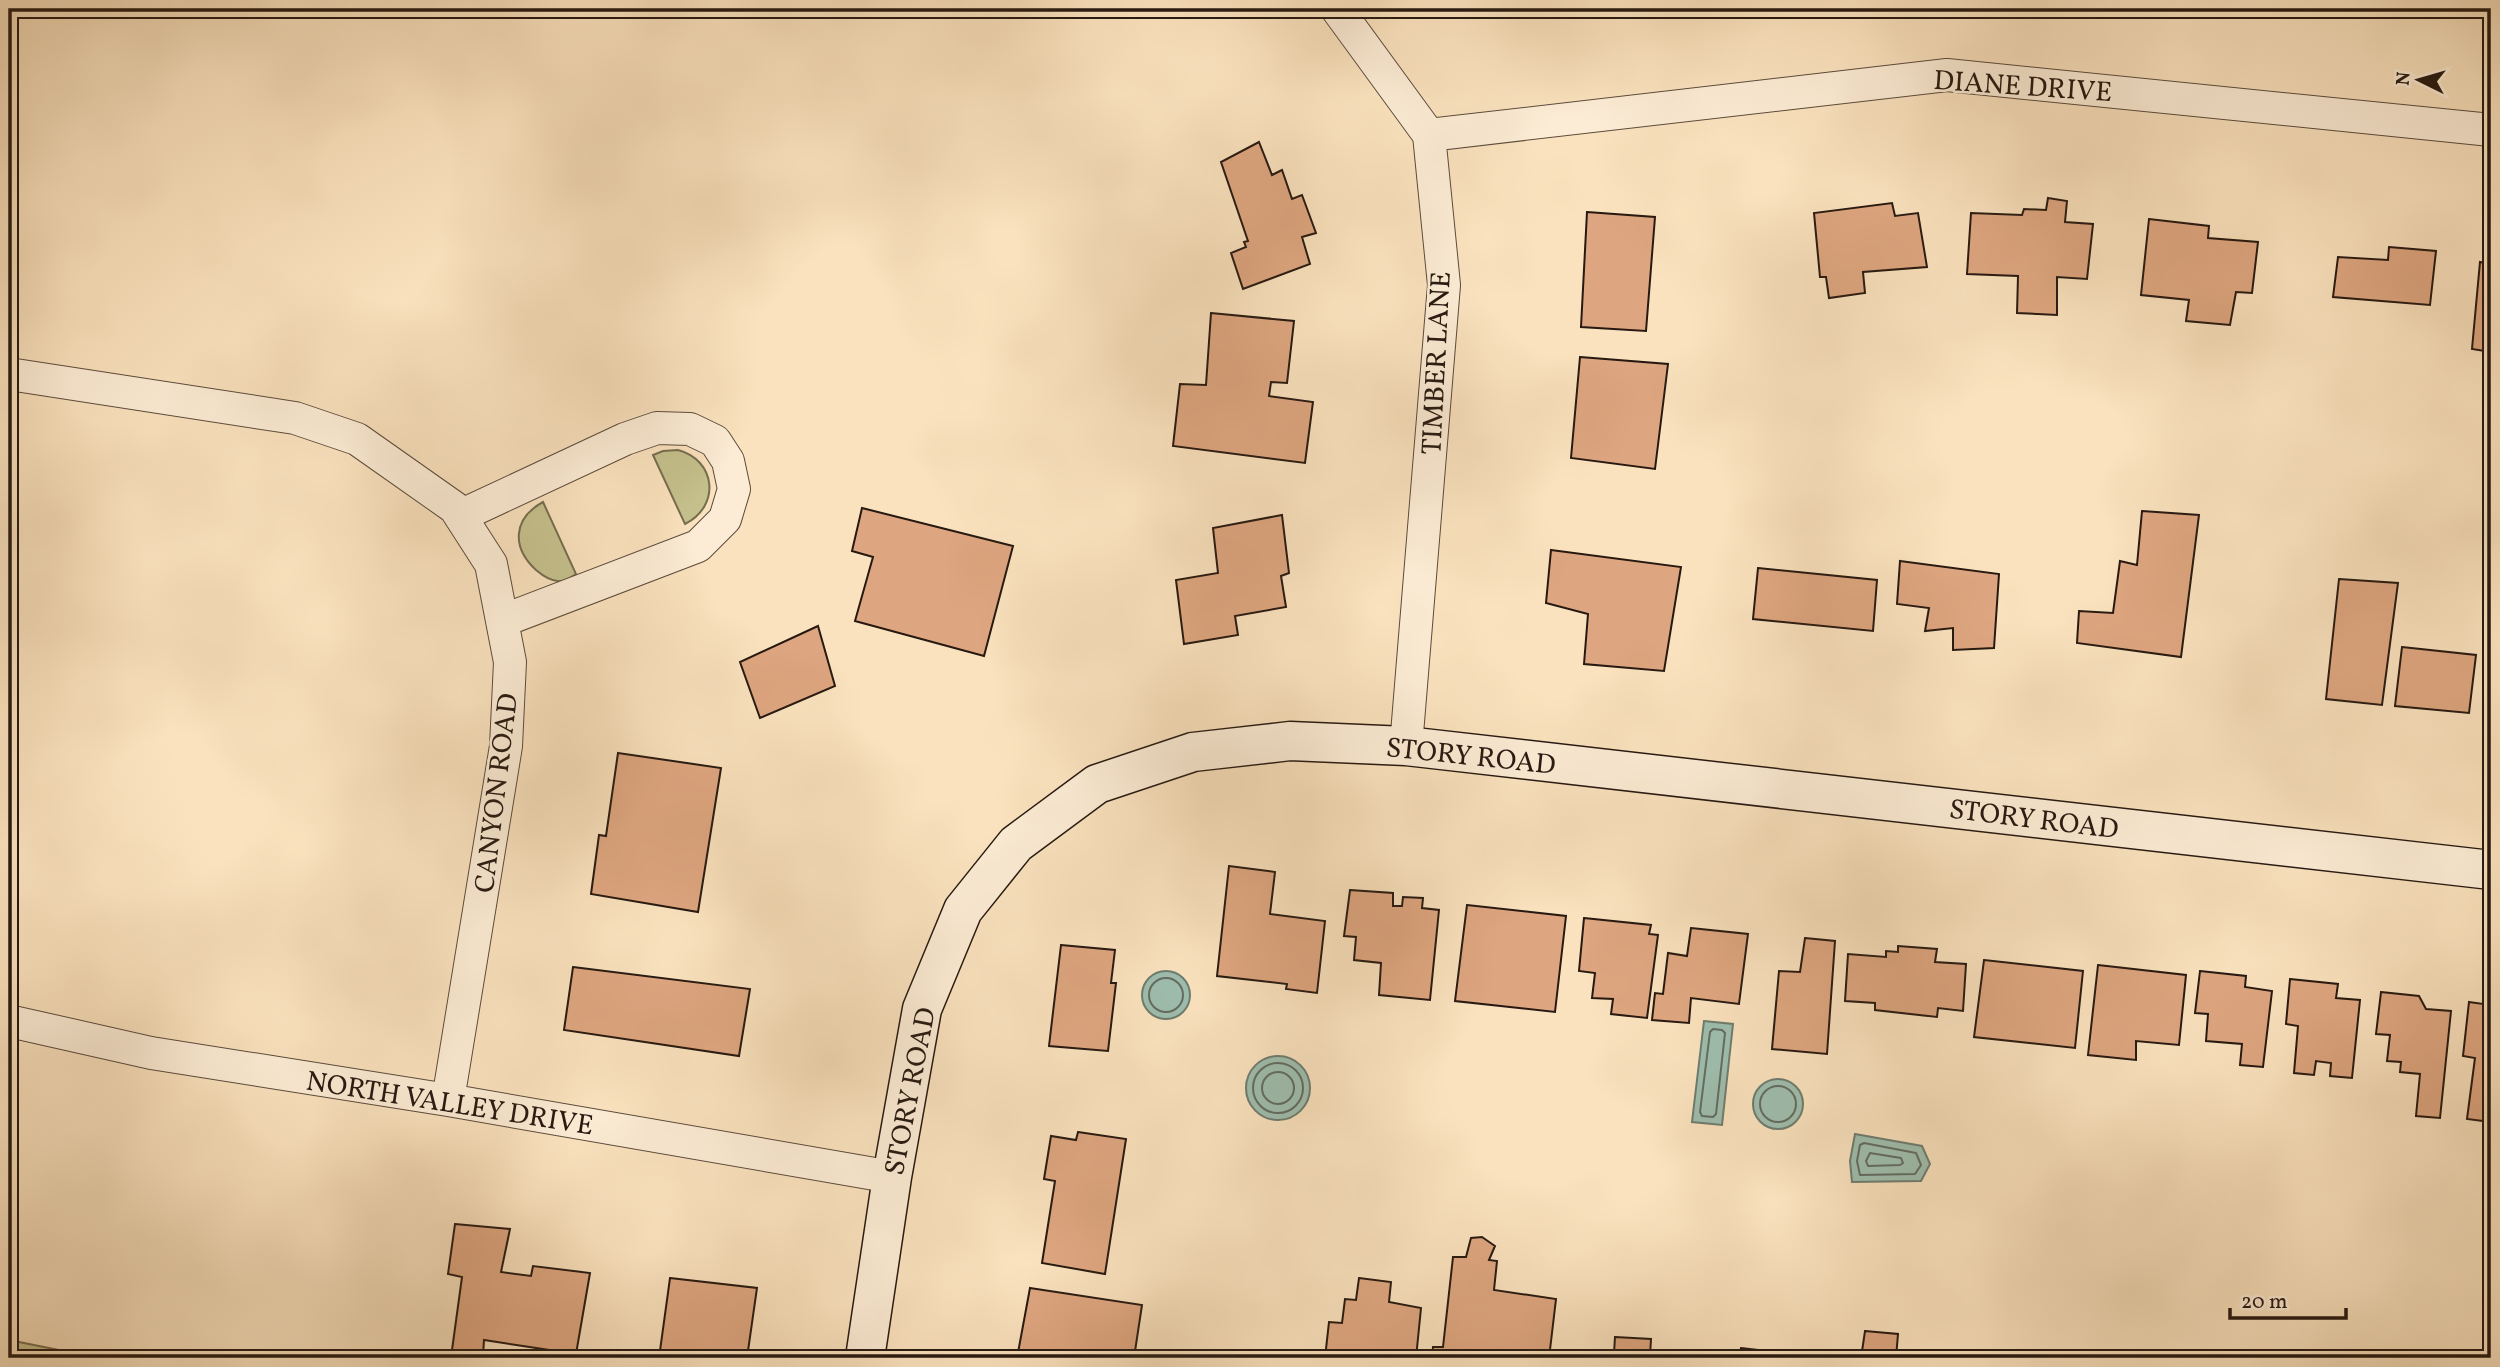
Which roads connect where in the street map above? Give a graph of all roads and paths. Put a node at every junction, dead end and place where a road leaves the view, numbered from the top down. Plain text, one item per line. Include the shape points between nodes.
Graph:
1 (1337, 9) edge
2 (2491, 130) edge
3 (1429, 135) junction
4 (9, 374) edge
5 (460, 516) junction
6 (502, 621) junction
7 (1406, 746) junction
8 (2491, 870) edge
9 (9, 1021) edge
10 (448, 1100) junction
11 (892, 1177) junction
12 (865, 1358) edge

1 - 3 street
2 - 3 street, DIANE DRIVE via 1947,75
3 - 7 street, TIMBER LANE via 1444,285
4 - 5 street, CANYON ROAD via 295,418 357,439
5 - 6 street, CANYON ROAD via 491,564
5 - 6 street via 657,428 690,429 715,441 729,461 734,489 725,519 698,546
6 - 10 street, CANYON ROAD via 510,662 506,746
7 - 8 street, STORY ROAD
7 - 11 street, STORY ROAD via 1290,740 1193,751 1097,784 1016,844 963,910 922,1009
9 - 10 street, NORTH VALLEY DRIVE via 151,1053
10 - 11 street, NORTH VALLEY DRIVE
11 - 12 street, STORY ROAD

